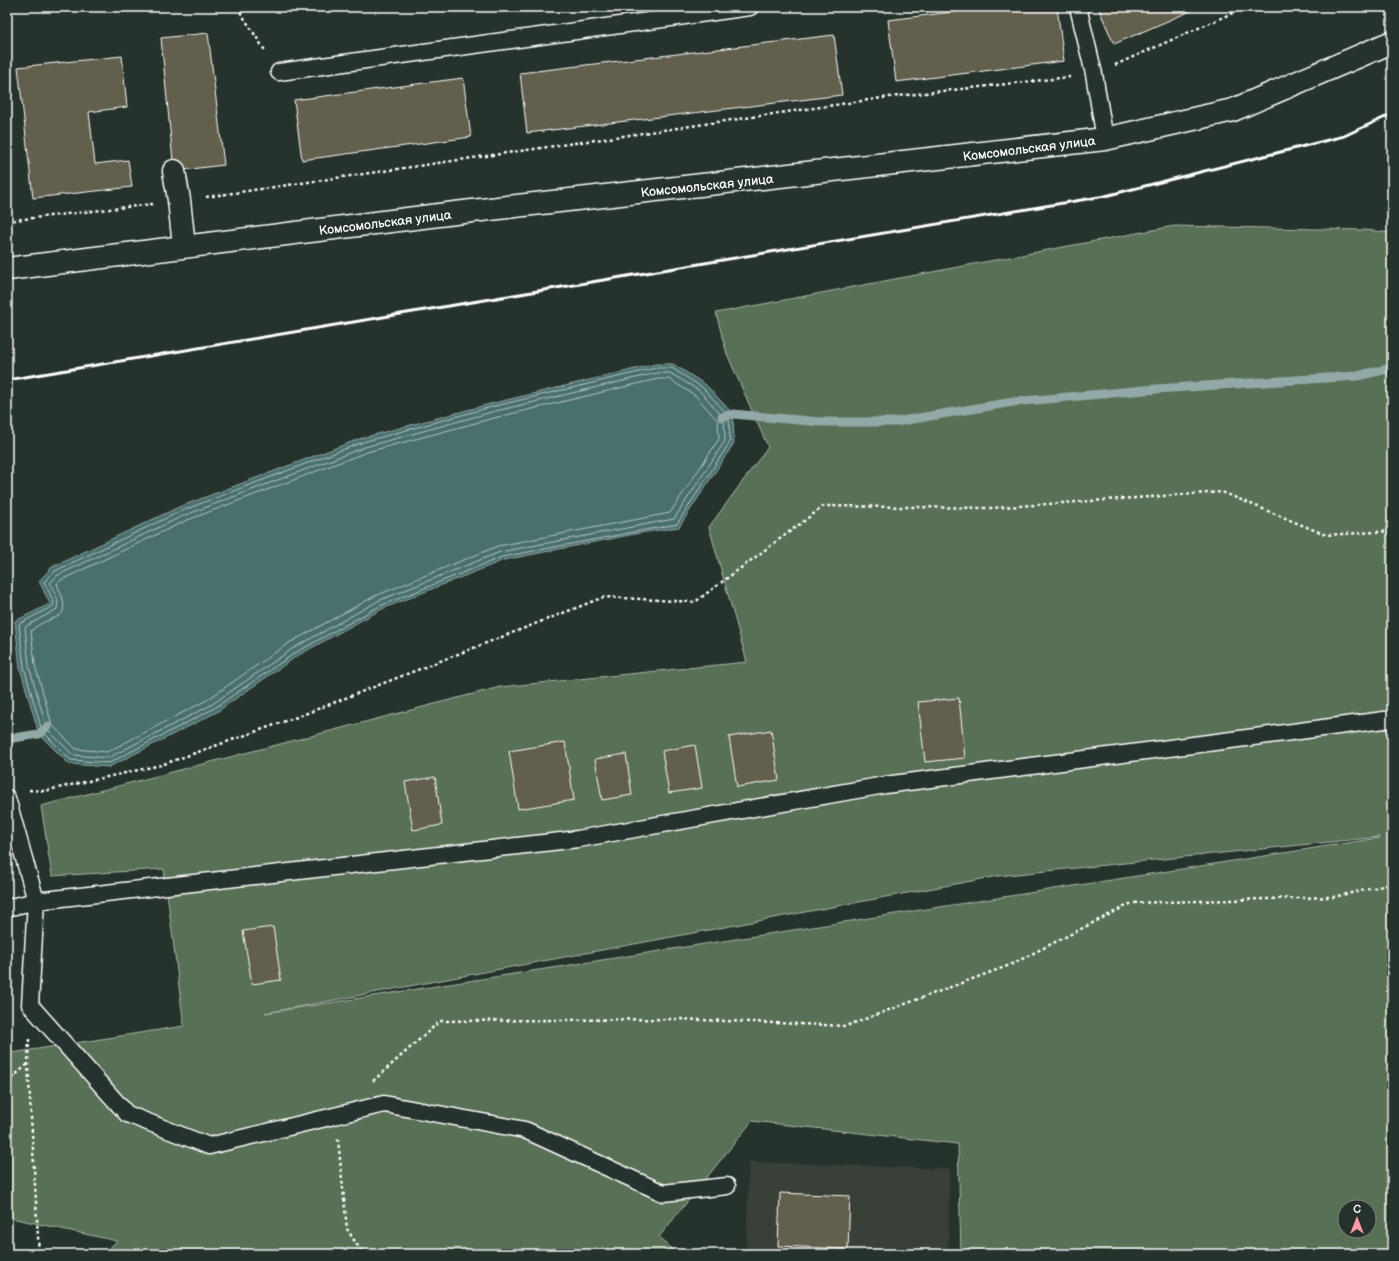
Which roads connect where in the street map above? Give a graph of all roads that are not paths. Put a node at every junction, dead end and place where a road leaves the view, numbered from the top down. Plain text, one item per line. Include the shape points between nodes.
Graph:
1 (750, 7) edge
2 (1078, 7) edge
3 (1392, 42) edge
4 (279, 72) road end
5 (1105, 139) junction
6 (174, 170) dead end
7 (184, 246) junction
8 (7, 269) edge
9 (1392, 720) edge
10 (7, 798) edge
11 (36, 901) junction
12 (7, 908) edge
13 (727, 1186) dead end

1 - 4 lane
2 - 5 lane via 1094,74
3 - 5 street, Комсомольская улица via 1233,110
5 - 7 street, Комсомольская улица
6 - 7 street
7 - 8 street, Комсомольская улица
9 - 11 lane via 885,786 578,839
10 - 11 lane
11 - 12 lane
11 - 13 lane via 30,1005 127,1114 209,1146 384,1104 525,1130 663,1193

